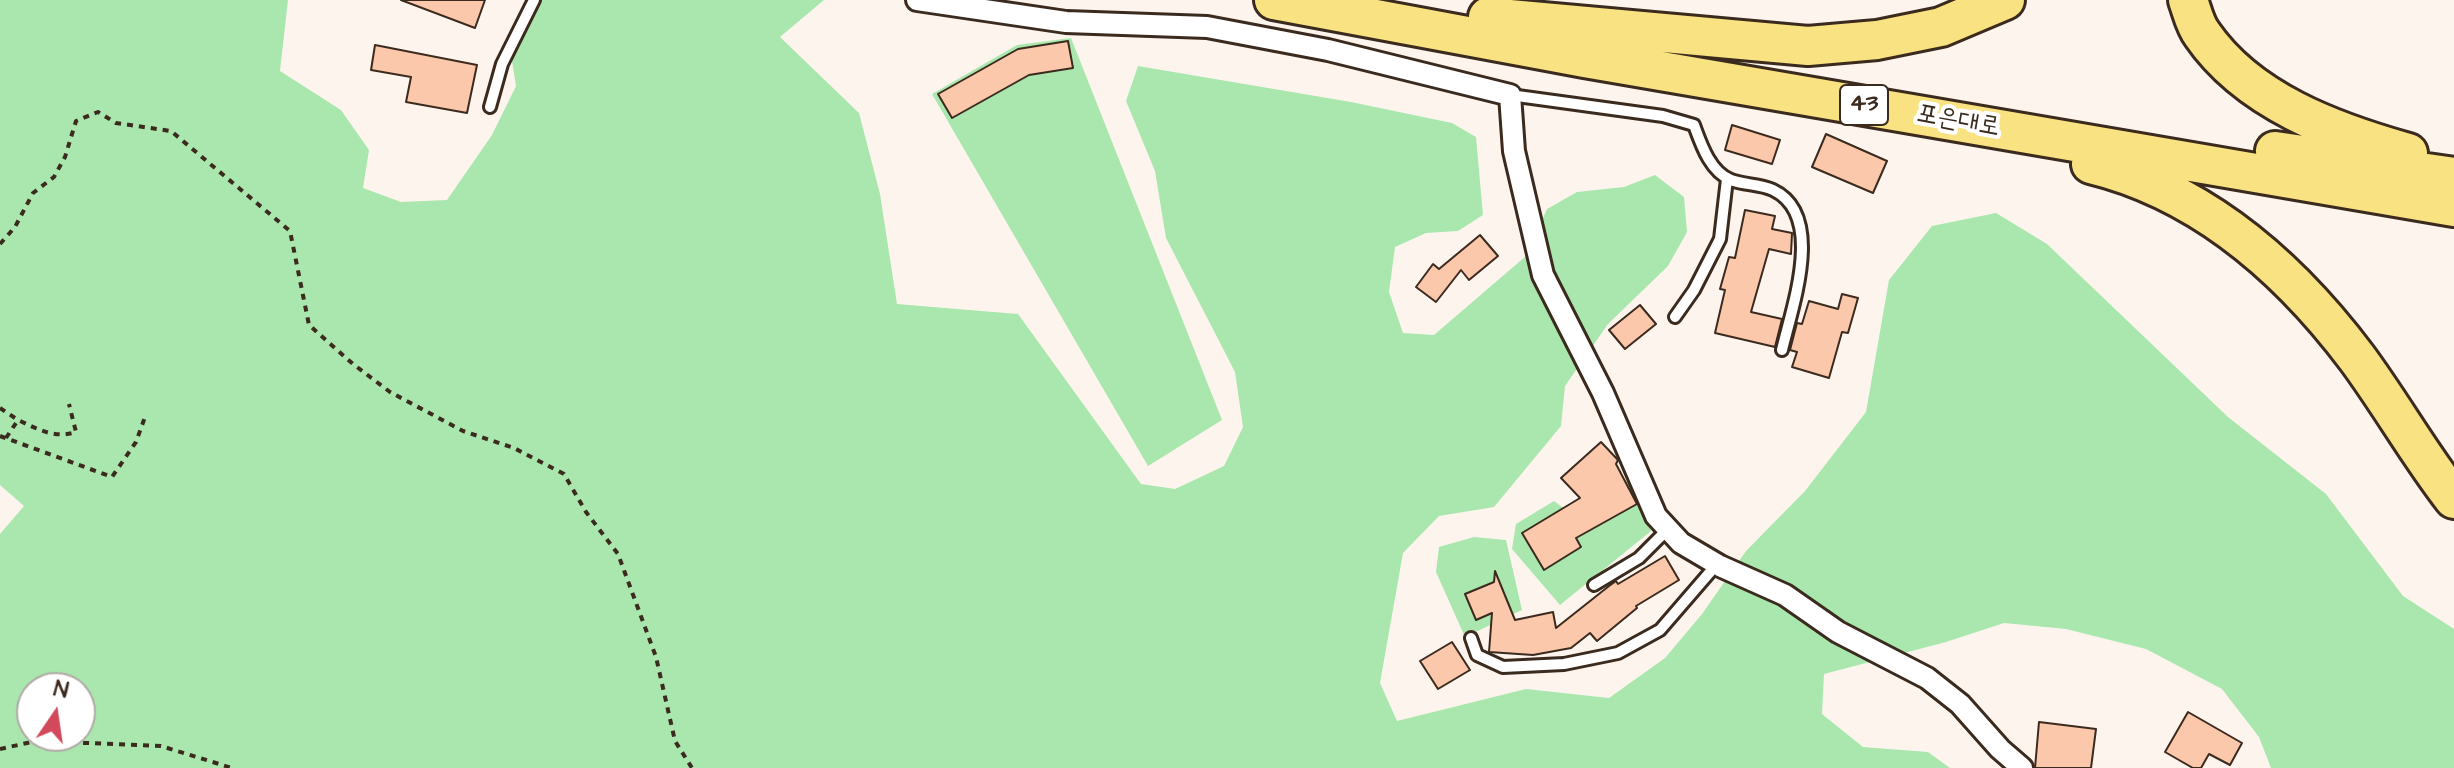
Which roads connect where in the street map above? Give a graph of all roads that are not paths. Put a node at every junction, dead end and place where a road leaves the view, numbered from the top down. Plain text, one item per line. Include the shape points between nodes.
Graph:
1 (534, 0) edge
2 (917, 0) edge
3 (1274, 0) edge
4 (1402, 0) edge
5 (2005, 0) edge
6 (2188, 0) edge
7 (1488, 17) junction
8 (1793, 93) junction
9 (1510, 95) junction
10 (490, 107) dead end
11 (2454, 164) edge
12 (2454, 177) edge
13 (1727, 179) junction
14 (2454, 207) edge
15 (1675, 317) dead end
16 (1782, 350) dead end
17 (2454, 499) edge
18 (1668, 529) junction
19 (1717, 564) junction
20 (1594, 585) dead end
21 (1471, 638) dead end
22 (2022, 768) edge

1 - 10 lane via 502,64
2 - 9 street via 1066,22 1207,27 1328,50
3 - 8 highway, 포은대로 / 43
4 - 7 highway, 포은대로 / 43
5 - 7 highway via 1941,27 1808,46
6 - 11 highway via 2200,32 2252,85 2338,130
7 - 12 highway, 포은대로 / 43 via 2302,156
8 - 14 highway, 포은대로 / 43
8 - 17 highway via 2102,167 2200,210 2245,239 2303,293 2358,360
9 - 13 lane via 1694,125 1706,157
9 - 18 street via 1514,151 1543,275 1603,393 1656,516
13 - 15 lane via 1720,239
13 - 16 lane via 1774,190 1796,209 1800,281
18 - 19 street
18 - 20 lane via 1639,558
19 - 21 lane via 1660,630 1618,653 1564,664 1503,667 1477,655
19 - 22 street via 1785,595 1838,632 1927,678

